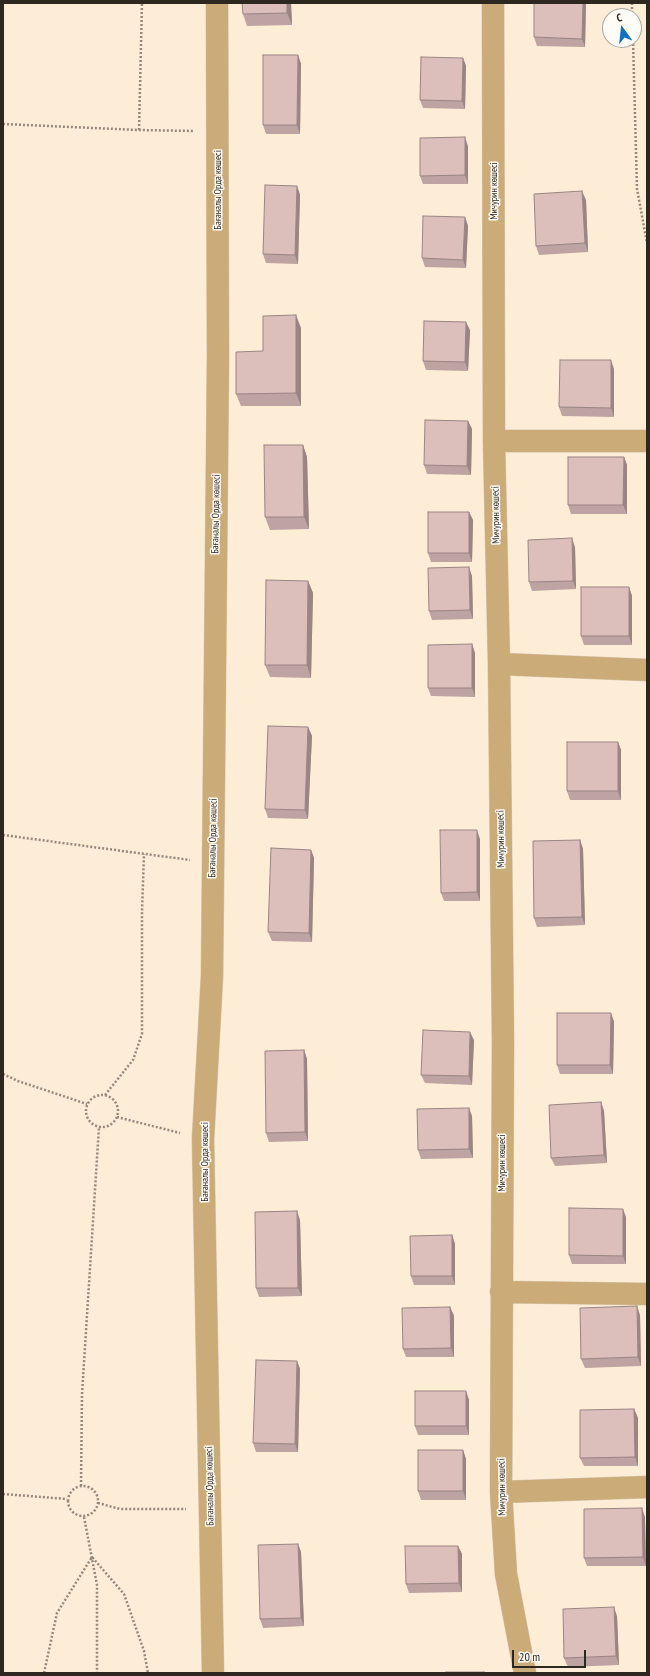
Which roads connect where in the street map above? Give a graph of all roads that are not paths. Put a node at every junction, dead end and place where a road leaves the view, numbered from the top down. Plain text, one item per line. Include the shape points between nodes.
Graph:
1 (217, 3) edge
2 (493, 3) edge
3 (494, 441) junction
4 (647, 441) edge
5 (499, 664) junction
6 (647, 670) edge
7 (501, 1292) junction
8 (647, 1294) edge
9 (647, 1487) edge
10 (501, 1492) junction
11 (213, 1673) edge
12 (525, 1673) edge

1 - 11 street, Бағаналы Орда көшесі via 218,366 212,976 204,1139
2 - 3 street, Мичурин көшесі
3 - 4 street
3 - 5 street, Мичурин көшесі
5 - 6 street
5 - 7 street, Мичурин көшесі via 503,1043
7 - 8 street
7 - 10 street, Мичурин көшесі
9 - 10 street
10 - 12 street, Мичурин көшесі via 506,1574

